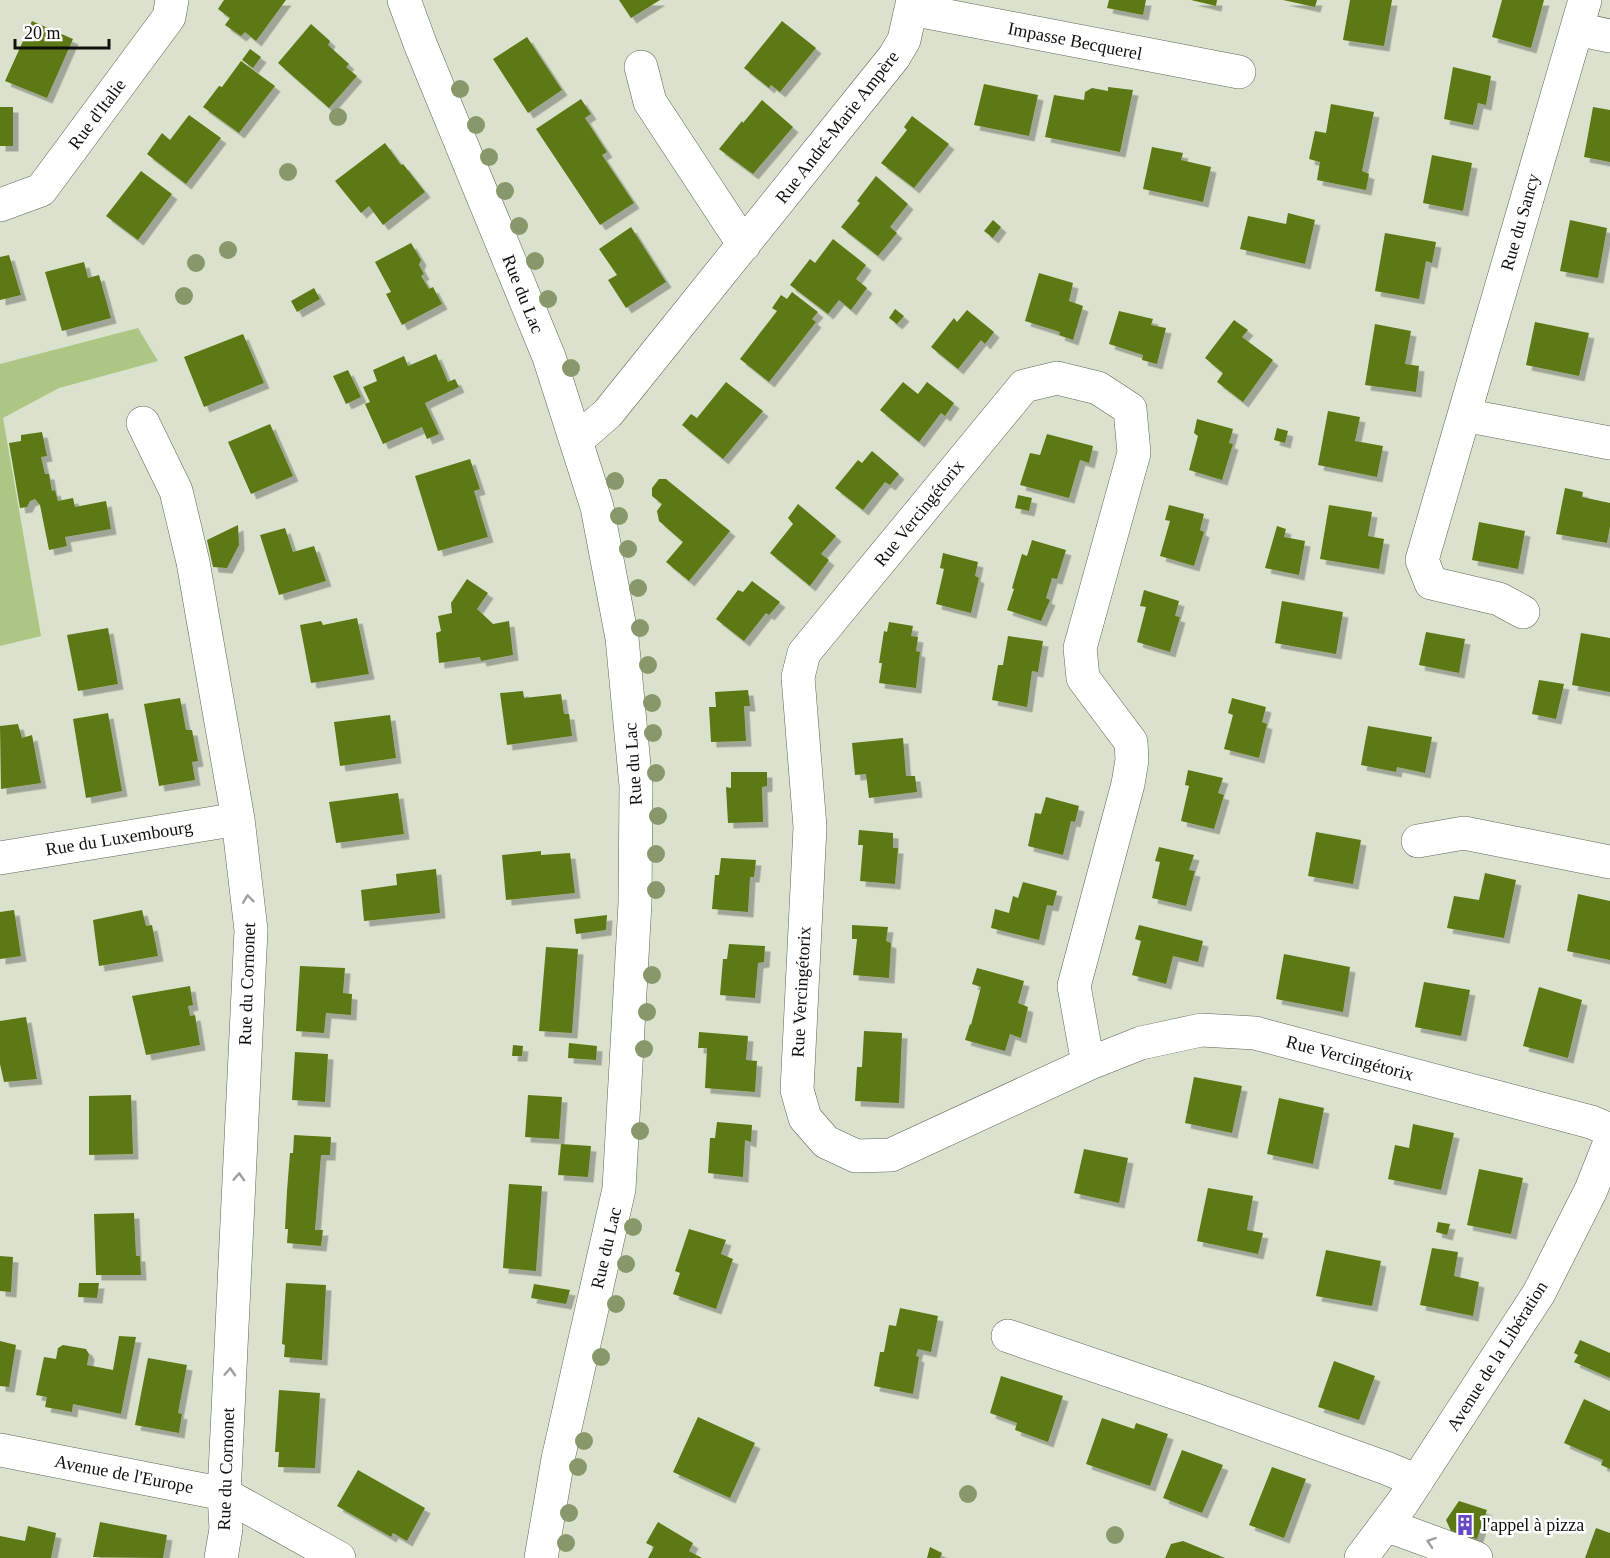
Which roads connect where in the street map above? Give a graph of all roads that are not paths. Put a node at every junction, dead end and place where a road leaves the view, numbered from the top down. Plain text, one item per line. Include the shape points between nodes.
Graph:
1 (172, 0) edge
2 (404, 0) edge
3 (912, 5) edge
4 (1581, 15) edge
5 (1610, 36) edge
6 (641, 67) dead end
7 (1239, 72) dead end
8 (0, 205) edge
9 (744, 245) junction
10 (1464, 416) junction
11 (142, 423) dead end
12 (577, 440) junction
13 (1610, 443) edge
14 (1523, 612) dead end
15 (238, 819) junction
16 (1418, 841) dead end
17 (0, 858) edge
18 (1610, 862) edge
19 (1088, 1064) junction
20 (1610, 1130) edge
21 (1610, 1142) edge
22 (1601, 1194) edge
23 (1008, 1336) dead end
24 (0, 1450) edge
25 (1417, 1481) junction
26 (224, 1494) junction
27 (1386, 1525) junction
28 (221, 1558) edge
29 (339, 1558) edge
30 (541, 1558) edge
31 (1361, 1558) edge
32 (1476, 1558) edge

1 - 8 street, Rue d'Italie via 169,17 41,190
2 - 12 street, Rue du Lac via 549,357
3 - 7 street, Impasse Becquerel
3 - 9 street, Rue André-Marie Ampère via 894,57
4 - 5 street, Rue du Sancy
4 - 10 street, Rue du Sancy
6 - 9 street via 650,102
9 - 12 street, Rue André-Marie Ampère via 608,413
10 - 13 street
10 - 14 street, Rue du Sancy via 1422,560 1431,583 1499,599
11 - 15 street, Rue du Cornonet via 176,491 193,562
12 - 30 street, Rue du Lac via 597,507 622,638 636,786 635,903 619,1189 558,1459
15 - 17 street, Rue du Luxembourg
26 -> 15 street, Rue du Cornonet via 251,930
16 - 18 street via 1464,833
19 - 19 street, Rue Vercingétorix via 891,1155 856,1156 825,1142 806,1118 797,1090 810,827 798,677 804,653 1024,386 1057,378 1098,388 1130,408 1134,453 1080,648 1083,678 1131,742 1132,760 1074,986
19 - 20 street, Rue Vercingétorix via 1141,1043 1201,1030 1255,1033
21 - 22 street, Avenue de la Libération
22 - 25 street, Avenue de la Libération
23 - 25 street
24 - 26 street, Avenue de l'Europe
25 - 27 street, Avenue de la Libération
26 - 28 street, Rue du Cornonet via 226,1529
26 - 29 street, Avenue de l'Europe
27 - 31 street, Avenue de la Libération
32 -> 27 street

